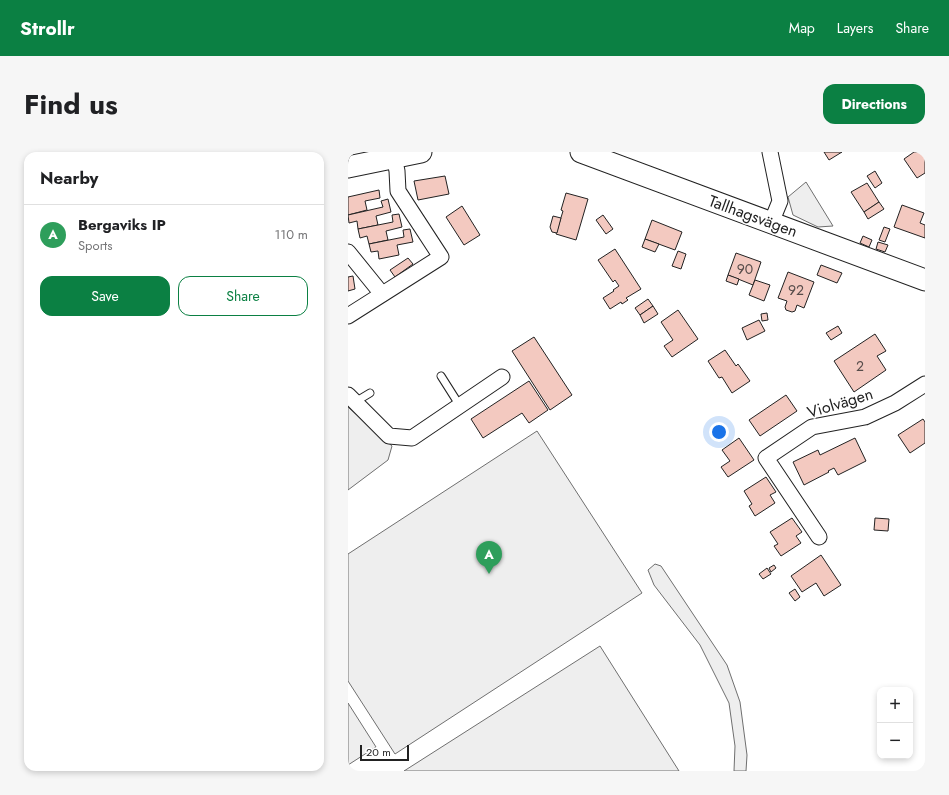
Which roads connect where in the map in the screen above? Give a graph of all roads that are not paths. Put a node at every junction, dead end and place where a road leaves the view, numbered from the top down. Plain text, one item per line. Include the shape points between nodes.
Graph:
1 (421, 152) edge
2 (581, 152) edge
3 (770, 152) edge
4 (394, 157) junction
5 (348, 167) edge
6 (771, 223) junction
7 (348, 252) edge
8 (925, 280) edge
9 (382, 294) junction
10 (348, 316) edge
11 (441, 376) dead end
12 (502, 377) dead end
13 (925, 384) edge
14 (370, 393) dead end
15 (352, 399) edge
16 (460, 406) junction
17 (819, 537) dead end

1 - 4 main road
2 - 6 main road, Tallhagsvägen
3 - 6 street via 780,201
4 - 5 main road
4 - 9 street via 398,191 441,257
6 - 8 main road, Tallhagsvägen
7 - 9 street
9 - 10 street
11 - 16 lane
12 - 16 street
13 - 17 street, Violvägen via 895,403 865,416 812,427 766,458
14 - 15 lane
15 - 16 street via 389,436 412,438

